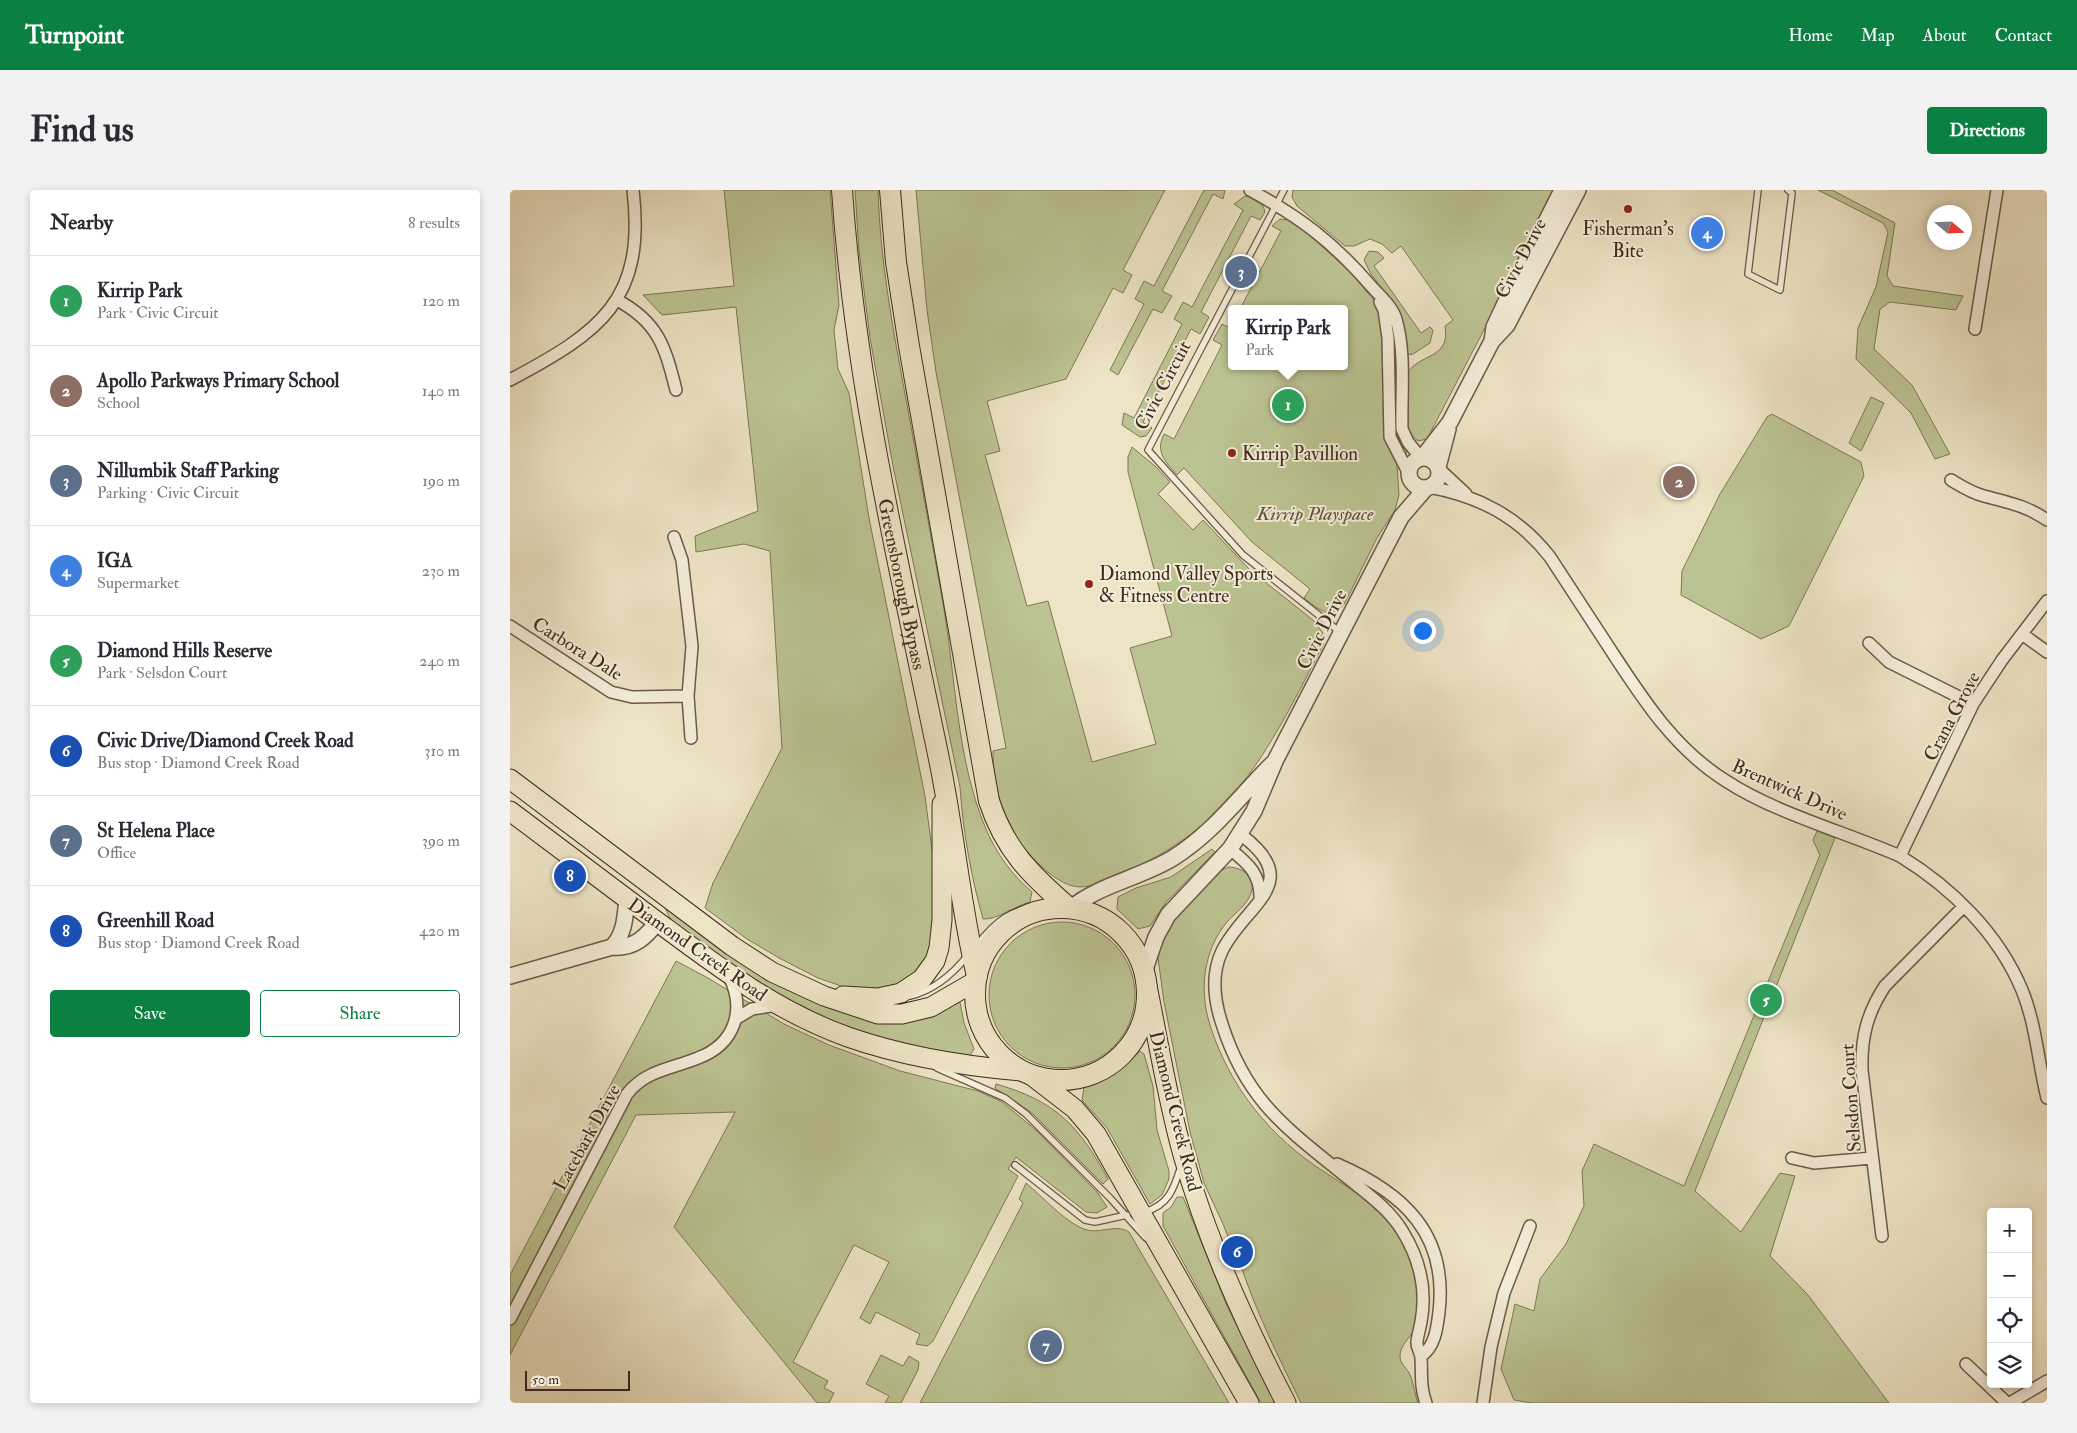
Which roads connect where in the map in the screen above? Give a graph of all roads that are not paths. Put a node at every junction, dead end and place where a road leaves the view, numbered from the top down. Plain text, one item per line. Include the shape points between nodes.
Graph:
1 (633, 190) edge
2 (842, 190) edge
3 (890, 190) edge
4 (1250, 190) edge
5 (1284, 190) edge
6 (1562, 190) edge
7 (1578, 190) edge
8 (1758, 190) edge
9 (1788, 190) edge
10 (1997, 190) edge
11 (1276, 205) junction
12 (1372, 287) junction
13 (617, 300) junction
14 (1975, 329) dead end
15 (1492, 341) junction
16 (510, 380) edge
17 (676, 390) dead end
18 (1450, 422) junction
19 (1422, 458) junction
20 (1438, 468) junction
21 (1408, 472) junction
22 (1951, 480) dead end
23 (1427, 488) junction
24 (1467, 496) junction
25 (1402, 517) junction
26 (2047, 520) edge
27 (674, 537) dead end
28 (2047, 601) edge
29 (510, 626) edge
30 (1342, 633) junction
31 (2022, 634) junction
32 (1869, 644) dead end
33 (2047, 652) edge
34 (688, 696) junction
35 (1974, 704) junction
36 (691, 738) dead end
37 (1276, 759) junction
38 (510, 779) edge
39 (943, 779) junction
40 (510, 811) edge
41 (1221, 820) junction
42 (1208, 831) junction
43 (1240, 834) junction
44 (1230, 849) junction
45 (1900, 856) junction
46 (664, 896) junction
47 (627, 899) junction
48 (1260, 900) junction
49 (1964, 906) junction
50 (1070, 908) junction
51 (1042, 910) junction
52 (658, 922) junction
53 (612, 948) junction
54 (971, 952) junction
55 (728, 974) junction
56 (510, 976) edge
57 (1145, 977) junction
58 (977, 979) junction
59 (824, 996) junction
60 (883, 997) junction
61 (778, 1004) junction
62 (737, 1018) junction
63 (907, 1055) junction
64 (1026, 1073) junction
65 (2047, 1098) edge
66 (1184, 1157) junction
67 (1792, 1158) dead end
68 (1872, 1158) junction
69 (1325, 1159) junction
70 (1015, 1165) dead end
71 (1134, 1214) junction
72 (1530, 1226) dead end
73 (1882, 1236) dead end
74 (510, 1319) edge
75 (1421, 1356) junction
76 (1966, 1364) dead end
77 (2047, 1380) edge
78 (1249, 1403) edge
79 (1286, 1403) edge
80 (1426, 1403) edge
81 (1483, 1403) edge
82 (2009, 1403) edge

1 - 13 street via 635,248 628,276
2 - 39 highway, Greensborough Bypass via 850,287 864,386
3 - 50 highway via 908,346 988,802 999,830 1017,859
4 - 11 street
5 - 11 lane, Civic Circuit
6 - 15 street, Civic Drive via 1503,306
7 - 15 street, Civic Drive via 1508,325
8 - 9 lane via 1748,274 1780,290 1792,193
10 - 14 street
11 - 12 street via 1329,242
11 - 30 lane, Civic Circuit via 1148,450 1243,555
12 - 19 street via 1395,317 1401,358 1402,429
12 - 21 street via 1384,310 1388,338 1390,437
13 - 16 street via 582,338
13 - 17 street via 637,311 659,336 667,353
15 - 18 street, Civic Drive
18 - 19 street, Civic Drive
18 - 20 street, Civic Drive
19 - 20 street via 1431,460
19 - 21 street via 1411,464
20 - 23 street via 1436,482
20 - 24 street, Brentwick Drive
21 - 23 street via 1414,484
21 - 25 street, Civic Drive
22 - 26 street via 1982,496 2028,508
23 - 24 street, Brentwick Drive
23 - 25 street, Civic Drive
24 - 45 street, Brentwick Drive via 1507,515 1539,543 1654,715 1709,769 1727,782 1772,804
25 - 30 street, Civic Drive
27 - 34 street via 682,560 692,646
28 - 31 street, Crana Grove
29 - 34 street, Carbora Dale via 611,692 632,696
30 - 37 street, Civic Drive
31 - 33 street
31 - 35 street, Crana Grove
32 - 35 street via 1889,662
34 - 36 street
35 - 45 street, Crana Grove
37 - 41 street, Civic Drive
37 - 43 street, Civic Drive via 1265,789
38 - 46 main road, Diamond Creek Road
39 - 54 highway, Greensborough Bypass
39 - 60 main road via 942,920 938,954 917,984 906,991
40 - 47 main road, Diamond Creek Road
41 - 42 street, Civic Drive
41 - 43 street
42 - 44 street
42 - 50 street, Civic Drive via 1173,858 1092,894
43 - 44 street, Civic Drive
43 - 48 street via 1256,846 1269,865 1270,878
44 - 48 street via 1252,868 1260,884
44 - 57 street, Civic Drive via 1168,915 1156,937
45 - 49 street, Brentwick Drive via 1920,868
46 - 52 main road
46 - 59 main road, Diamond Creek Road via 756,962
47 - 52 main road, Diamond Creek Road
47 - 53 street via 623,930
48 - 69 street via 1222,951 1215,978 1218,1009 1237,1062 1257,1095 1292,1134
49 - 65 street, Brentwick Drive via 1991,936 2022,991
49 - 68 street, Selsdon Court via 1897,972 1876,999 1870,1013 1862,1044 1862,1070
50 - 51 highway
50 - 57 highway via 1098,916 1121,932 1133,947
51 - 54 lane via 1026,908 1003,918
51 - 58 highway via 1019,919 999,935 984,955
52 - 53 street via 638,943
52 - 55 main road, Diamond Creek Road
53 - 56 street
54 - 58 highway, Greensborough Bypass
54 - 60 lane via 949,977 931,988 906,997
55 - 61 main road, Diamond Creek Road
55 - 62 street via 737,998
57 - 64 highway via 1145,1010 1141,1024 1127,1049 1117,1059 1105,1068 1078,1078 1050,1079
57 - 66 main road, Diamond Creek Road
58 - 59 main road, Diamond Creek Road via 930,1007 902,1014 878,1014
58 - 64 highway via 976,1009 982,1028 999,1053
59 - 60 main road
61 - 62 street via 752,1009
61 - 63 main road, Diamond Creek Road via 847,1036
62 - 74 street, Lacebark Drive via 716,1048 698,1058 649,1075 627,1094
63 - 64 main road, Diamond Creek Road
63 - 71 lane via 997,1094 1019,1108
64 - 71 main road via 1075,1109 1091,1126 1114,1161
66 - 71 lane via 1170,1197 1159,1206
66 - 79 main road, Diamond Creek Road via 1227,1277
67 - 68 street via 1814,1164
68 - 73 street, Selsdon Court
69 - 75 street via 1384,1207 1413,1249 1423,1284 1424,1301 1417,1340
69 - 75 street via 1370,1179 1400,1199 1424,1231 1438,1269 1440,1302 1433,1343
70 - 71 lane via 1085,1220 1095,1222
71 - 78 main road via 1174,1270
72 - 81 street via 1502,1301
75 - 80 street via 1420,1378
76 - 82 street
77 - 82 street

